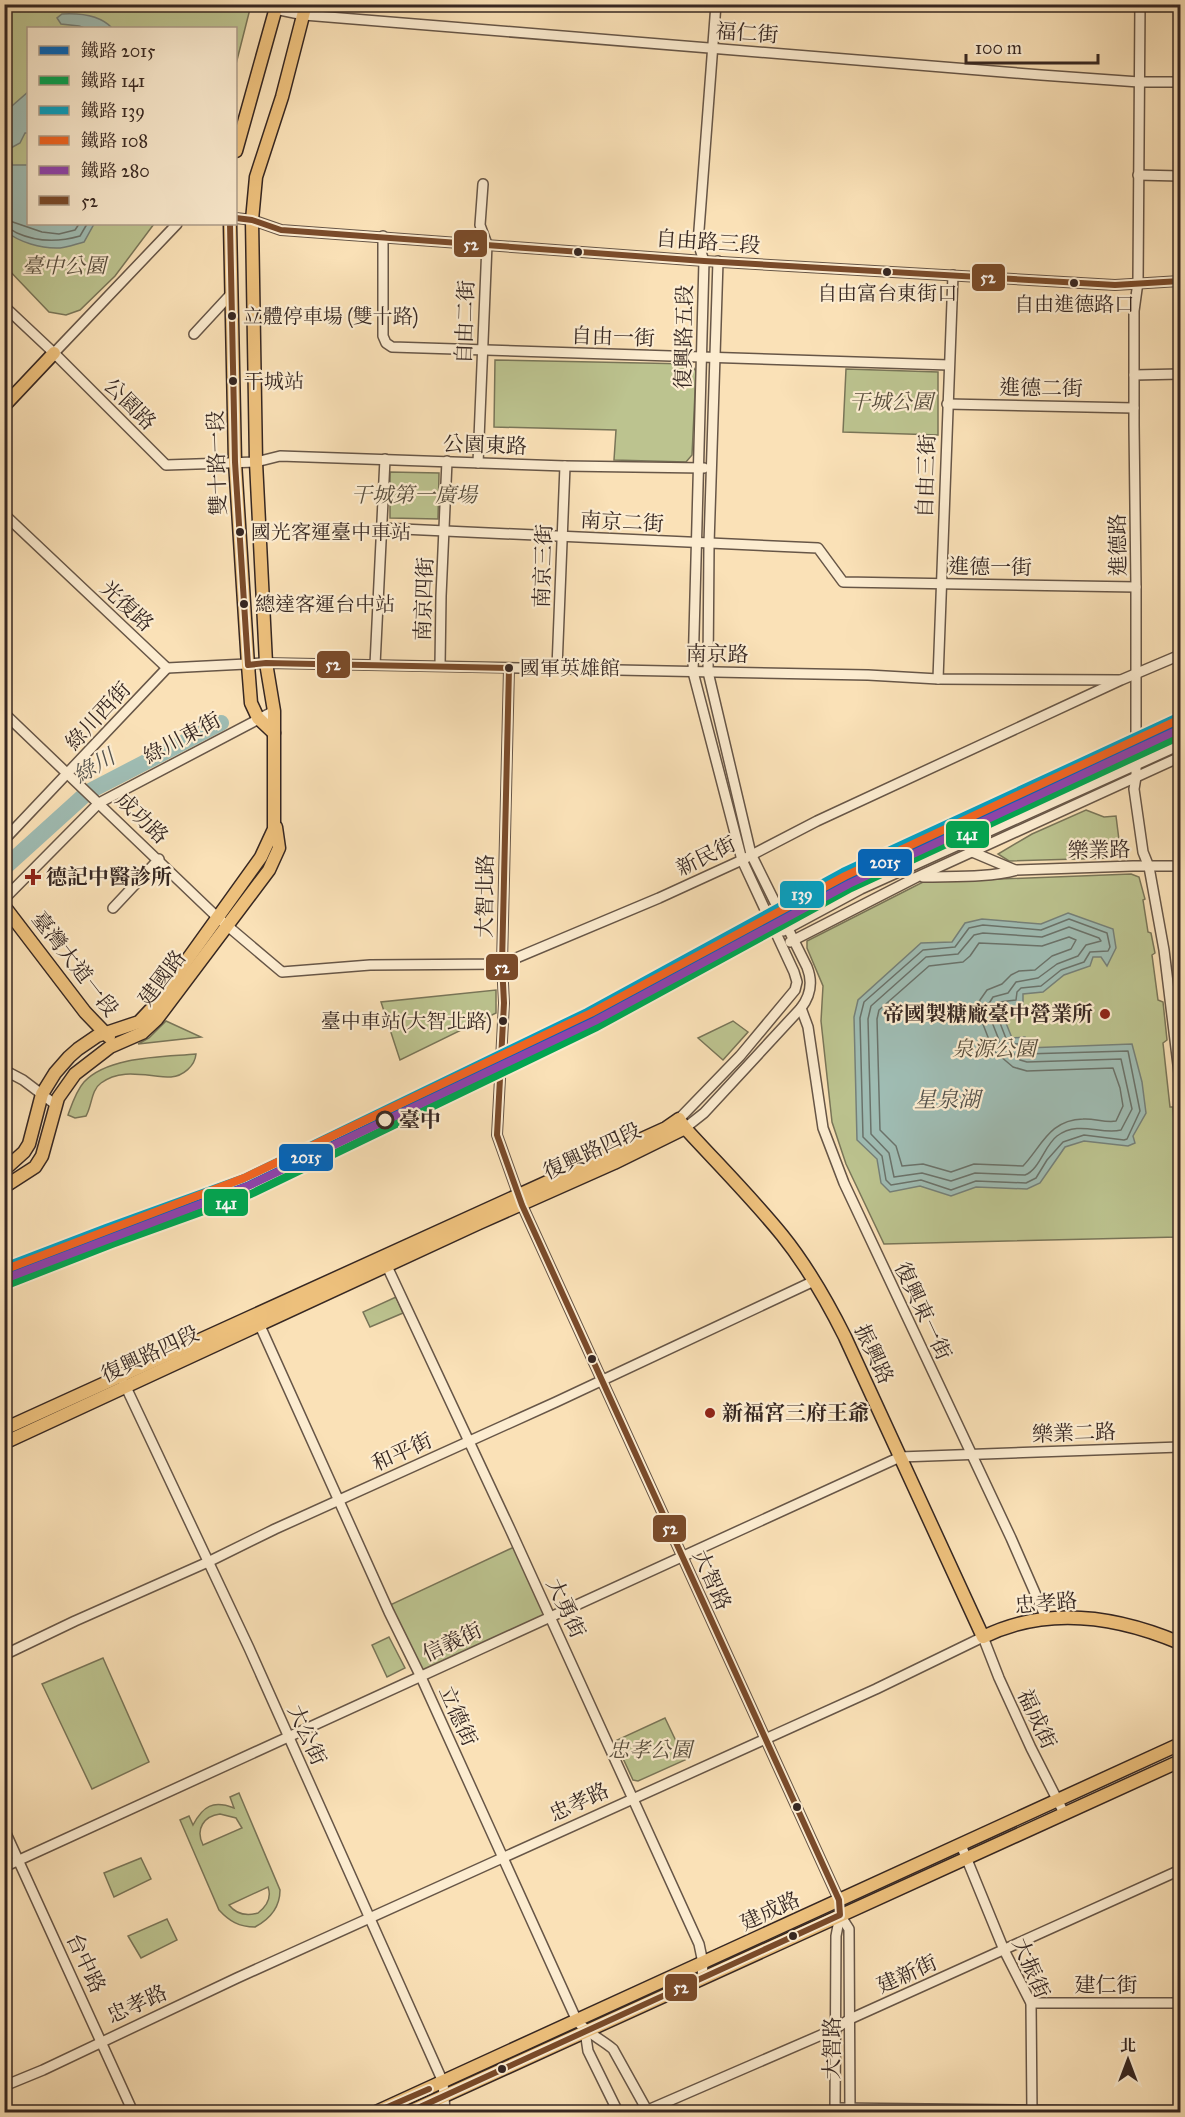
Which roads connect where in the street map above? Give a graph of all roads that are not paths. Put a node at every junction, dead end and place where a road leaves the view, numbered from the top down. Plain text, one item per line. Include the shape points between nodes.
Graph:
1 (717, 4) edge
2 (1140, 4) edge
3 (276, 7) edge
4 (305, 10) edge
5 (713, 49) junction
6 (1138, 82) junction
7 (1180, 82) edge
8 (237, 147) edge
9 (1138, 175) junction
10 (1180, 176) edge
11 (483, 184) dead end
12 (237, 218) edge
13 (252, 220) junction
14 (176, 225) edge
15 (230, 225) edge
16 (383, 236) junction
17 (487, 244) junction
18 (704, 261) junction
19 (718, 261) junction
20 (953, 275) junction
21 (1180, 281) edge
22 (1138, 282) junction
23 (231, 294) junction
24 (4, 306) edge
25 (194, 334) dead end
26 (482, 351) junction
27 (54, 352) junction
28 (702, 357) junction
29 (715, 358) junction
30 (949, 365) junction
31 (1180, 374) edge
32 (1134, 375) junction
33 (947, 404) junction
34 (4, 406) edge
35 (1134, 408) junction
36 (385, 459) junction
37 (447, 461) junction
38 (235, 462) junction
39 (256, 462) junction
40 (478, 463) junction
41 (565, 466) junction
42 (698, 468) junction
43 (713, 469) junction
44 (4, 514) edge
45 (381, 528) junction
46 (444, 531) junction
47 (562, 537) junction
48 (696, 543) junction
49 (709, 544) junction
50 (843, 582) joint
51 (941, 584) junction
52 (1136, 587) junction
53 (1180, 655) edge
54 (266, 663) junction
55 (248, 665) junction
56 (375, 665) junction
57 (440, 666) junction
58 (167, 668) junction
59 (509, 668) junction
60 (557, 668) junction
61 (693, 672) junction
62 (708, 672) junction
63 (1135, 674) junction
64 (938, 679) junction
65 (1121, 680) junction
66 (274, 711) junction
67 (4, 713) edge
68 (258, 718) junction
69 (274, 733) junction
70 (1180, 745) edge
71 (1180, 757) edge
72 (1135, 765) junction
73 (68, 773) junction
74 (1136, 777) junction
75 (99, 803) junction
76 (4, 840) edge
77 (958, 845) junction
78 (972, 851) junction
79 (747, 857) junction
80 (159, 860) junction
81 (1180, 866) edge
82 (1149, 867) junction
83 (1017, 870) junction
84 (917, 877) junction
85 (4, 899) edge
86 (4, 906) edge
87 (113, 908) dead end
88 (222, 921) junction
89 (787, 929) junction
90 (777, 934) junction
91 (793, 940) junction
92 (782, 946) junction
93 (502, 964) junction
94 (282, 972) joint
95 (801, 1008) junction
96 (105, 1033) junction
97 (117, 1043) junction
98 (4, 1070) edge
99 (1180, 1081) edge
100 (42, 1094) junction
101 (56, 1105) junction
102 (682, 1124) junction
103 (4, 1170) edge
104 (4, 1187) edge
105 (520, 1199) junction
106 (385, 1262) junction
107 (814, 1281) junction
108 (257, 1320) junction
109 (600, 1380) junction
110 (123, 1381) junction
111 (4, 1429) edge
112 (470, 1442) junction
113 (4, 1443) edge
114 (1180, 1447) edge
115 (970, 1453) junction
116 (900, 1457) junction
117 (339, 1500) junction
118 (683, 1557) junction
119 (208, 1562) junction
120 (549, 1616) junction
121 (1046, 1618) junction
122 (982, 1637) junction
123 (1180, 1643) edge
124 (4, 1655) edge
125 (421, 1677) junction
126 (288, 1736) junction
127 (764, 1739) junction
128 (1180, 1744) edge
129 (1180, 1761) edge
130 (632, 1798) junction
131 (1057, 1801) junction
132 (1064, 1813) junction
133 (4, 1829) edge
134 (961, 1845) junction
135 (966, 1858) junction
136 (502, 1859) junction
137 (19, 1860) junction
138 (4, 1867) edge
139 (1180, 1870) edge
140 (838, 1900) junction
141 (840, 1915) junction
142 (369, 1918) junction
143 (1004, 1950) junction
144 (703, 1964) junction
145 (702, 1978) junction
146 (1031, 2003) junction
147 (1180, 2003) edge
148 (850, 2019) junction
149 (577, 2021) junction
150 (835, 2029) junction
151 (585, 2031) junction
152 (102, 2042) junction
153 (444, 2082) junction
154 (4, 2086) edge
155 (446, 2096) junction
156 (835, 2110) edge
157 (850, 2110) edge
158 (648, 2111) edge
159 (133, 2112) edge
160 (376, 2112) edge
161 (409, 2112) edge
162 (445, 2112) edge
163 (618, 2112) edge
164 (1032, 2112) edge
165 (1180, 2112) edge

1 - 5 street, 復興路五段
2 - 6 street, 進德路
3 - 4 street, 福仁街
3 - 8 main road
4 - 5 street, 福仁街
4 - 13 main road, 雙十路一段 via 256,177
5 - 6 street, 福仁街
5 - 18 street, 復興路五段 via 698,243
6 - 7 street, 福仁街
6 - 9 street, 進德路
9 - 10 street
9 - 22 street, 進德路
11 - 17 street, 自由二街 via 480,225
12 - 13 street, 自由路三段
13 - 16 street, 自由路三段 via 281,230
13 - 39 main road, 雙十路一段
14 - 27 street
15 - 23 main road, 雙十路一段
16 - 17 street, 自由路三段
16 - 26 street, 自由一街 via 382,336 386,343 392,347
17 - 18 street, 自由路三段
17 - 26 street, 自由二街
18 - 19 street, 自由路三段
18 - 28 street, 復興路五段
19 - 20 street, 自由路三段
19 - 29 street, 復興路五段
20 - 22 street, 自由路三段 via 1115,285
20 - 30 street, 自由三街
21 - 22 street, 自由路三段
22 - 32 street, 進德路
23 - 25 street
23 - 38 main road, 雙十路一段
24 - 27 street, 公園路
26 - 28 street, 自由一街
26 - 40 street, 自由二街
27 - 34 main road
27 - 38 street, 公園路 via 166,465
28 - 29 street, 自由一街
28 - 42 street, 復興路五段
29 - 30 street, 自由一街
29 - 43 street, 復興路五段
30 - 33 street, 自由三街
31 - 32 street
32 - 35 street, 進德路
33 - 35 street, 進德二街
33 - 51 street, 自由三街
35 - 52 street, 進德路
36 - 37 street, 公園東路
36 - 39 street, 公園東路 via 280,456
36 - 45 street
37 - 40 street, 公園東路
37 - 46 street, 南京四街
38 - 39 street, 公園路
38 - 55 main road, 雙十路一段
39 - 54 main road, 雙十路一段
40 - 41 street, 公園東路
41 - 42 street, 公園東路
41 - 47 street, 南京三街
42 - 43 street, 公園東路
42 - 48 street, 復興路五段
43 - 49 street, 復興路五段
44 - 58 street, 光復路
45 - 46 street, 南京二街
45 - 56 street
46 - 47 street, 南京二街
46 - 57 street, 南京四街
47 - 48 street, 南京二街
47 - 60 street, 南京三街
48 - 49 street, 南京二街
48 - 61 street, 復興路五段
49 - 50 street, 南京二街 via 818,548
49 - 62 street, 復興路五段
50 - 51 street, 進德一街
51 - 52 street, 進德一街
51 - 64 street, 自由三街
52 - 63 street, 進德路
53 - 63 street, 南京路
54 - 55 street, 南京路
54 - 56 street, 南京路
54 - 66 main road, 建國路
55 - 58 street
55 - 68 main road via 251,703
56 - 57 street, 南京路
57 - 59 street, 南京路
58 - 73 street, 綠川西街
59 - 60 street, 南京路
59 - 93 street, 大智北路
60 - 61 street, 南京路
61 - 62 street, 南京路
61 - 79 street, 復興路四段
62 - 64 street, 南京路
62 - 79 street, 復興路四段
63 - 65 street, 南京路
63 - 72 street, 進德路
64 - 65 street, 南京路
65 - 79 street, 新民街
66 - 68 street, 綠川東街
66 - 69 main road, 建國路
67 - 73 street, 成功路
68 - 69 main road
68 - 75 street, 綠川東街
69 - 88 main road, 建國路 via 273,848
70 - 72 street
71 - 74 street
72 - 74 street, 進德路
72 - 77 street
73 - 75 street, 成功路
73 - 76 street, 綠川西街
74 - 78 street
74 - 82 street, 進德路 via 1134,789 1143,852
75 - 80 street, 成功路
75 - 85 street, 綠川東街
77 - 78 street, 樂業路
77 - 89 street via 861,889
78 - 83 street, 樂業路
78 - 84 street
79 - 89 street, 復興路四段
79 - 90 street, 復興路四段
79 - 93 street, 新民街
80 - 87 street
80 - 88 street, 成功路
81 - 82 street, 樂業路
82 - 83 street, 樂業路
82 - 99 street, 進德路 via 1171,997
83 - 84 street, 樂業路 via 979,876
84 - 91 street
86 - 96 main road, 臺灣大道一段
88 - 94 street, 成功路
88 - 96 main road, 建國路 via 144,1018
88 - 97 main road, 建國路 via 158,1019 142,1033
89 - 90 street
89 - 91 street, 復興路四段
90 - 92 street, 復興路四段
91 - 92 street
91 - 95 street, 復興路四段 via 810,980 809,996
92 - 102 street, 復興路四段 via 796,977 795,990
93 - 94 street, 新民街 via 370,965
93 - 105 street, 大智北路 via 504,1003 497,1130
95 - 102 street, 復興路四段 via 704,1113
95 - 115 street, 復興東一街 via 808,1027 830,1149
96 - 97 main road, 臺灣大道一段
96 - 100 main road, 建國路 via 69,1057
97 - 101 main road, 建國路 via 75,1074
98 - 100 street
100 - 101 street
100 - 103 main road, 建國路 via 29,1144
101 - 104 main road, 建國路 via 42,1156 35,1167
102 - 105 main road, 復興路四段 via 666,1128
102 - 107 main road, 振興路 via 781,1234
105 - 106 main road, 復興路四段
105 - 109 street, 大智路
106 - 108 main road, 復興路四段
106 - 112 street, 大勇街
107 - 109 street, 和平街
107 - 116 main road, 振興路 via 845,1337
108 - 110 main road, 復興路四段
108 - 117 street, 立德街
109 - 112 street, 和平街
109 - 118 street, 大智路
110 - 111 main road, 復興路四段
110 - 113 main road, 復興路四段
110 - 119 street, 大公街
112 - 117 street, 和平街
112 - 120 street, 大勇街
114 - 115 street, 樂業二路
115 - 116 street, 樂業二路
115 - 121 street, 復興東一街
116 - 118 street, 信義街
116 - 122 main road, 振興路
117 - 119 street, 和平街
117 - 125 street, 立德街
118 - 120 street, 信義街
118 - 127 street, 大智路
119 - 124 street, 和平街
119 - 126 street, 大公街
120 - 125 street, 信義街
120 - 130 street, 大勇街
121 - 122 main road, 忠孝路 via 1008,1625
121 - 123 main road, 忠孝路 via 1115,1622
122 - 127 street, 忠孝路
122 - 131 street, 福成街
125 - 126 street, 信義街
125 - 136 street, 立德街
126 - 137 street, 信義街
126 - 142 street, 大公街
127 - 130 street, 忠孝路
127 - 140 street, 大智路
128 - 131 main road, 建成路
129 - 132 main road, 建成路
130 - 136 street, 忠孝路
130 - 144 street, 大勇街 via 699,1944
131 - 132 street, 福成街
131 - 134 main road, 建成路
132 - 135 main road, 建成路
133 - 137 street, 台中路
134 - 135 street, 大振街
134 - 140 main road, 建成路
135 - 141 main road, 建成路
135 - 143 street, 大振街
136 - 142 street, 忠孝路
136 - 149 street, 立德街
137 - 138 street, 信義街
137 - 152 street, 台中路
139 - 143 street, 建新街
140 - 141 street, 大智路
140 - 144 main road, 建成路
141 - 145 main road, 建成路
141 - 148 street, 大智路 via 849,1929
141 - 150 street, 大智路 via 836,1936
142 - 152 street, 忠孝路
142 - 153 street, 大公街
143 - 146 street, 大振街
143 - 148 street, 建新街
144 - 145 street, 大勇街
144 - 149 main road, 建成路
145 - 151 main road, 建成路
146 - 147 street, 建仁街
146 - 164 street, 大振街
148 - 150 street, 建新街
148 - 157 street, 大智路
149 - 151 street, 立德街
149 - 153 main road, 建成路
150 - 156 street, 大智路
150 - 158 street, 建新街
151 - 155 main road, 建成路
151 - 158 street, 立德街 via 613,2049
151 - 163 street, 立德街 via 588,2051
152 - 154 street, 忠孝路
152 - 159 street, 台中路
153 - 155 street, 大公街
153 - 160 main road, 建成路
155 - 161 main road, 建成路
155 - 162 street, 大公街
156 - 157 street
157 - 164 street
164 - 165 street

